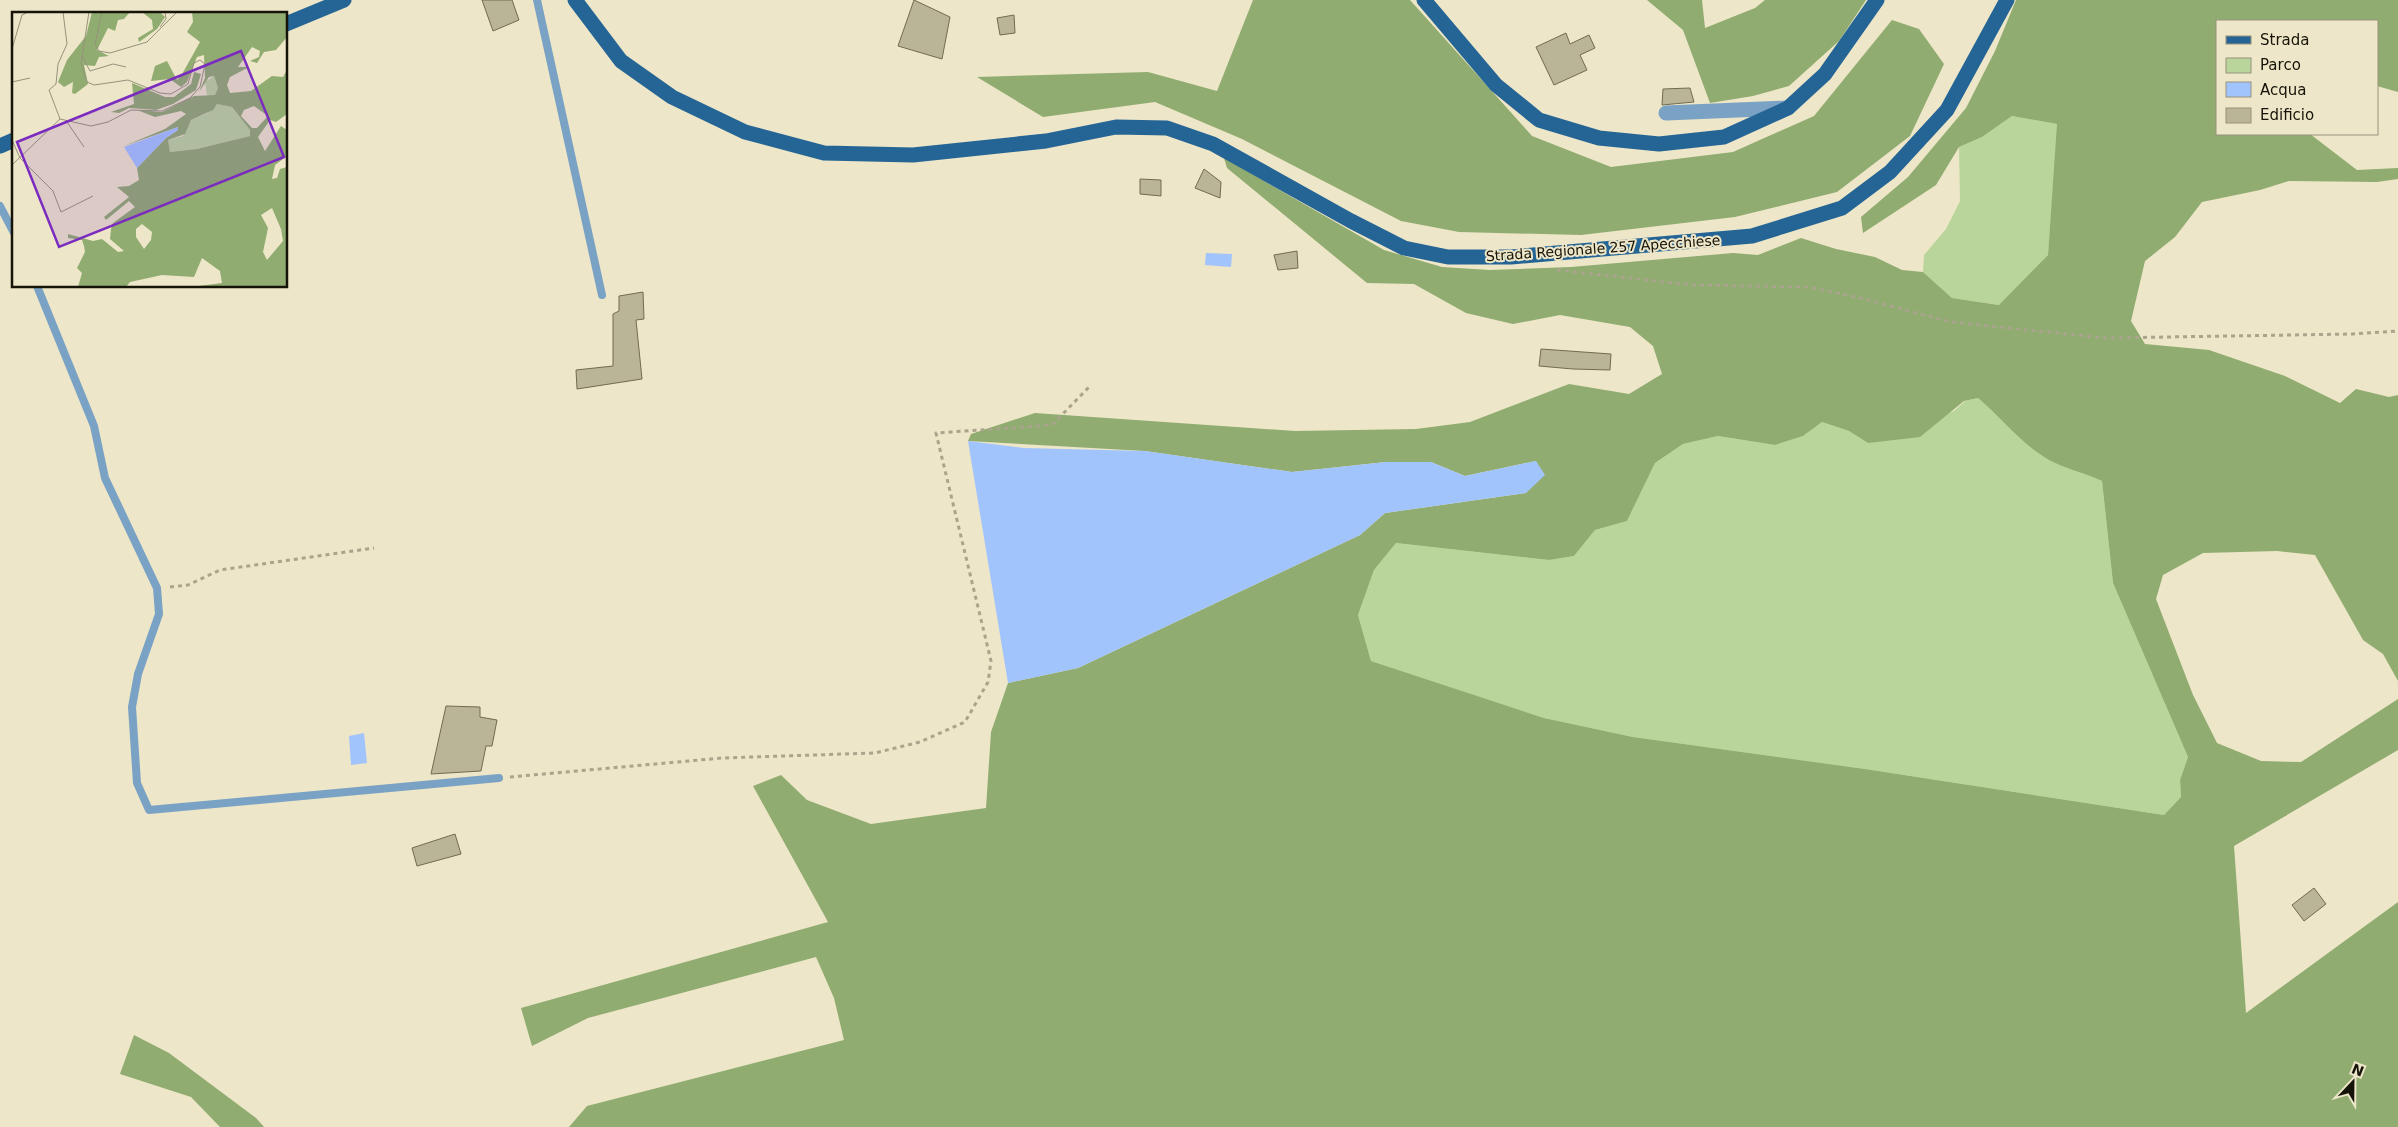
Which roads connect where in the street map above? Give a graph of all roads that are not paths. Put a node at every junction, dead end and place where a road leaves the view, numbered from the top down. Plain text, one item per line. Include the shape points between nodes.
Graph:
1 (344, 0) edge
2 (537, 0) edge
3 (575, 0) edge
4 (1424, 0) edge
5 (1877, 0) edge
6 (2007, 0) edge
7 (288, 23) edge
8 (1788, 108) junction
9 (1666, 113) dead end
10 (12, 141) edge
11 (0, 146) edge
12 (0, 206) edge
13 (12, 229) edge
14 (38, 288) edge
15 (602, 295) dead end
16 (499, 778) road end

1 - 7 main road
2 - 15 lane
3 - 6 main road, Strada Regionale 257 Apecchiese via 622,61 672,97 744,132 824,153 913,155 1046,141 1116,127 1166,128 1213,144 1404,248 1448,257 1511,258 1752,236 1842,208 1890,172 1947,110
4 - 8 main road via 1496,85 1539,120 1599,138 1659,144 1724,137
5 - 8 main road via 1825,74
8 - 9 street
10 - 11 main road
12 - 13 lane
14 - 16 lane via 94,426 105,478 157,588 159,614 138,674 132,707 137,783 149,810

